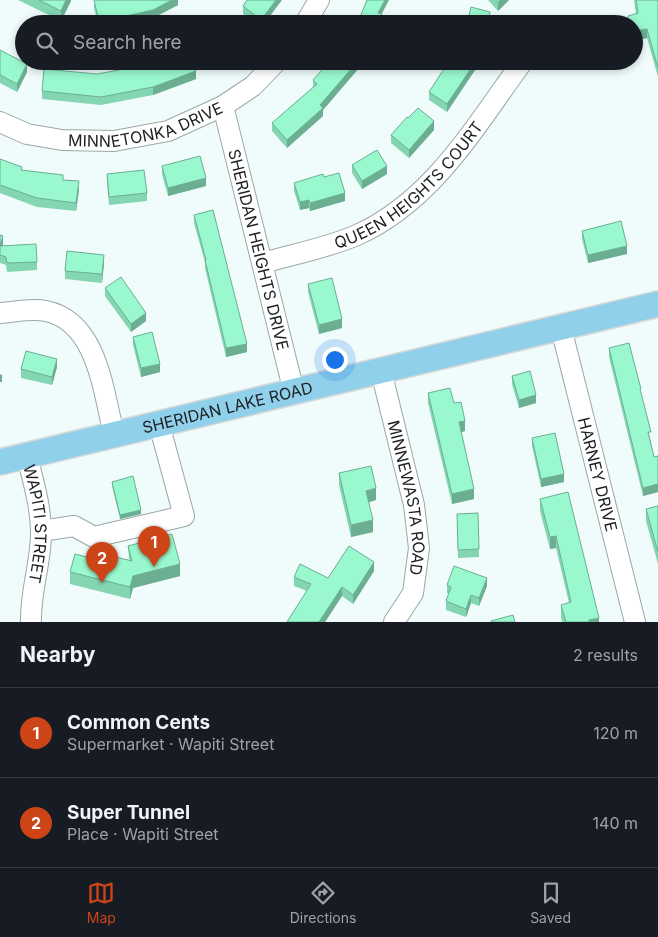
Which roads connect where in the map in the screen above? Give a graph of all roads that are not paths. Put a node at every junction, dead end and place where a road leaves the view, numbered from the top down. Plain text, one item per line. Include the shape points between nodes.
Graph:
1 (319, 0) edge
2 (310, 15) edge
3 (268, 70) edge
4 (516, 70) edge
5 (222, 106) junction
6 (0, 122) edge
7 (263, 263) junction
8 (658, 304) edge
9 (0, 313) edge
10 (560, 328) junction
11 (381, 371) junction
12 (294, 392) junction
13 (159, 424) junction
14 (114, 434) junction
15 (27, 456) junction
16 (0, 462) edge
17 (41, 531) junction
18 (31, 622) edge
19 (394, 622) edge
20 (635, 622) edge

1 - 2 street
3 - 5 street, MINNETONKA DRIVE via 253,86
4 - 7 street, QUEEN HEIGHTS COURT via 452,158 406,204 375,226 343,240
5 - 6 street, MINNETONKA DRIVE via 168,131 114,141 36,136
5 - 7 street, SHERIDAN HEIGHTS DRIVE
7 - 12 street, SHERIDAN HEIGHTS DRIVE
8 - 10 main road, SHERIDAN LAKE ROAD
9 - 14 street via 45,311 79,330 92,352
10 - 11 main road, SHERIDAN LAKE ROAD
10 - 20 street, HARNEY DRIVE
11 - 12 main road, SHERIDAN LAKE ROAD
11 - 19 street, MINNEWASTA ROAD via 414,506 419,548 413,593
12 - 13 main road, SHERIDAN LAKE ROAD
13 - 14 main road, SHERIDAN LAKE ROAD
13 - 17 street via 184,516 94,537 74,526
14 - 15 main road, SHERIDAN LAKE ROAD
15 - 16 main road, SHERIDAN LAKE ROAD
15 - 17 street, WAPITI STREET
17 - 18 street, WAPITI STREET

